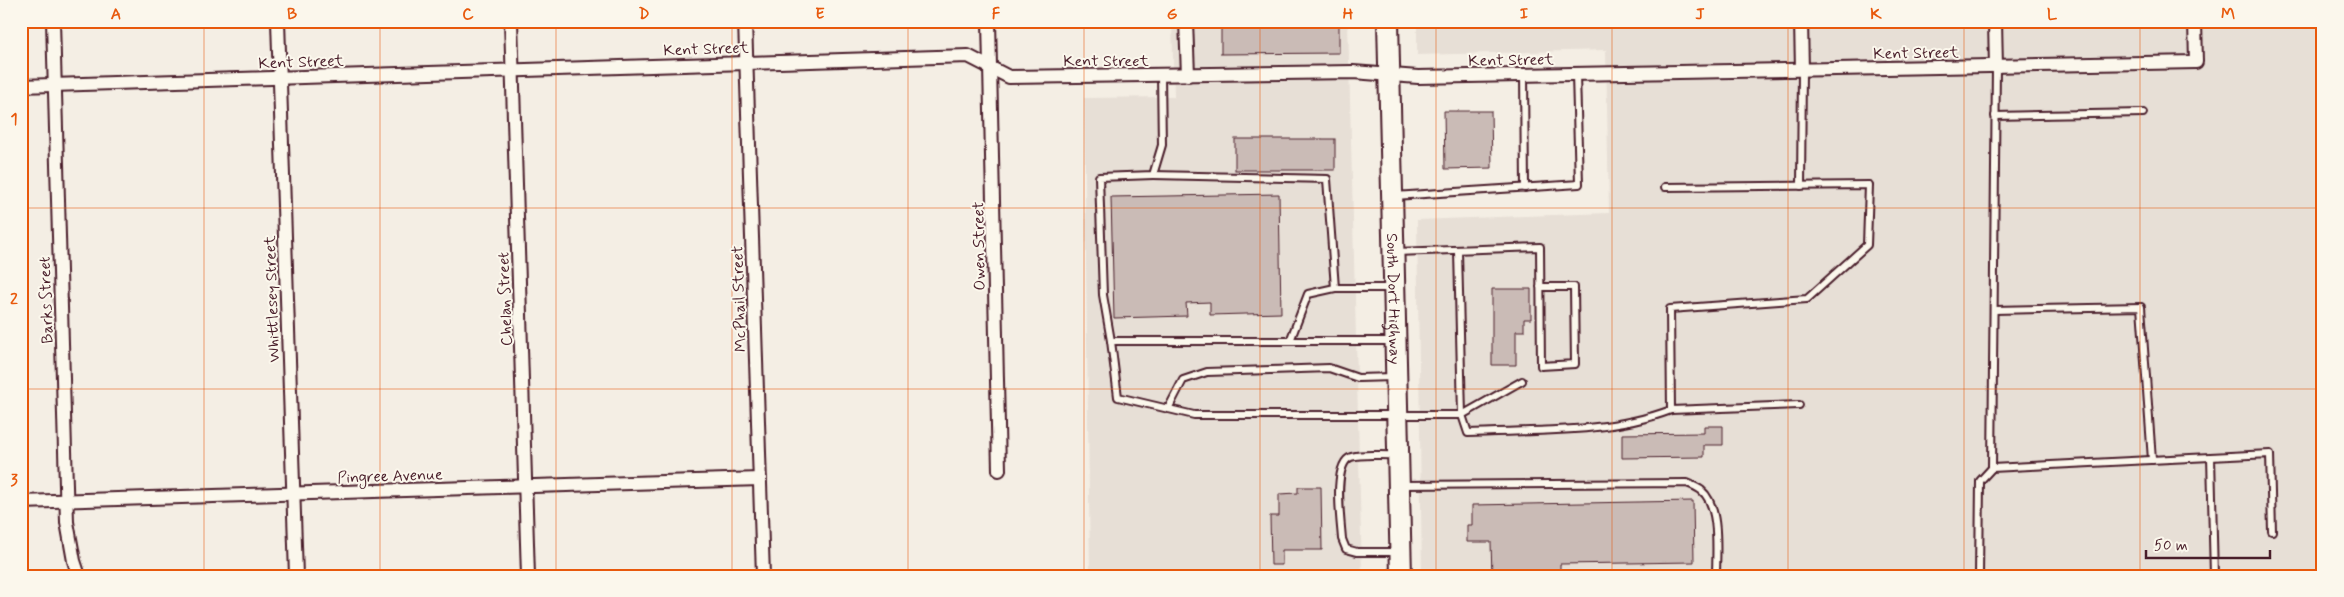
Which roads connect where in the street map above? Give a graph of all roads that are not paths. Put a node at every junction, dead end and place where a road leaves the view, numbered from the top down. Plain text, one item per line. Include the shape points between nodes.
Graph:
1 (53, 21) edge
2 (278, 21) edge
3 (511, 21) edge
4 (745, 21) edge
5 (989, 21) edge
6 (1186, 21) edge
7 (1388, 21) edge
8 (1801, 21) edge
9 (1995, 21) edge
10 (2195, 21) edge
11 (746, 62) junction
12 (990, 66) junction
13 (1996, 67) junction
14 (513, 70) junction
15 (1802, 70) junction
16 (1524, 74) junction
17 (1576, 74) junction
18 (1188, 75) junction
19 (1161, 76) junction
20 (1390, 76) junction
21 (280, 78) junction
22 (55, 85) junction
23 (21, 86) edge
24 (2143, 113) dead end
25 (1995, 116) junction
26 (1153, 175) junction
27 (1801, 186) junction
28 (1665, 187) dead end
29 (1526, 188) junction
30 (1392, 196) junction
31 (1458, 251) junction
32 (1394, 252) junction
33 (1540, 287) junction
34 (1336, 288) junction
35 (1395, 288) junction
36 (1994, 310) junction
37 (1111, 341) junction
38 (1290, 341) junction
39 (1396, 341) junction
40 (1397, 377) junction
41 (1522, 381) dead end
42 (1799, 405) dead end
43 (1168, 409) junction
44 (1671, 410) junction
45 (1398, 415) junction
46 (1462, 415) junction
47 (1398, 455) junction
48 (2211, 457) junction
49 (2152, 460) junction
50 (1992, 468) junction
51 (999, 470) dead end
52 (760, 479) junction
53 (1399, 484) junction
54 (526, 486) junction
55 (293, 495) junction
56 (68, 501) junction
57 (21, 502) edge
58 (2272, 531) dead end
59 (1401, 552) junction
60 (79, 576) edge
61 (296, 576) edge
62 (528, 576) edge
63 (762, 576) edge
64 (1401, 576) edge
65 (1716, 576) edge
66 (1979, 576) edge
67 (2214, 576) edge

1 - 22 street, Barks Street
2 - 21 street, Whittlesey Street
3 - 14 street, Chelan Street
4 - 11 street, McPhail Street
5 - 12 street, Owen Street
6 - 18 street
7 - 20 main road, South Dort Highway
8 - 15 street
9 - 13 street
10 - 13 street, Kent Street via 2196,62
11 - 12 street, Kent Street via 968,56
11 - 14 street, Kent Street
11 - 52 street, McPhail Street
12 - 19 street, Kent Street via 1009,76
12 - 51 street, Owen Street
13 - 15 street, Kent Street
13 - 25 lane
14 - 21 street, Kent Street
14 - 54 street, Chelan Street
15 - 17 street, Kent Street
15 - 27 lane
16 - 17 street, Kent Street
16 - 20 street, Kent Street
16 - 29 lane
17 - 29 lane via 1579,184
18 - 19 street, Kent Street
18 - 20 street, Kent Street via 1353,72
19 - 26 lane via 1162,145
20 - 30 main road, South Dort Highway
21 - 22 street, Kent Street
21 - 55 street, Whittlesey Street
22 - 23 street, Kent Street
22 - 56 street, Barks Street
24 - 25 lane
25 - 36 lane
26 - 34 lane via 1327,179
26 - 37 lane via 1100,177 1103,295
27 - 28 lane
27 - 44 lane via 1869,185 1867,245 1807,299 1670,308
29 - 30 lane
30 - 32 main road, South Dort Highway
31 - 32 lane
31 - 33 lane via 1540,247
31 - 46 lane
32 - 35 main road, South Dort Highway
33 - 33 lane via 1541,366 1575,364 1574,287
34 - 35 lane
34 - 38 lane via 1308,294
35 - 39 main road, South Dort Highway
36 - 49 lane via 2141,307
36 - 50 lane
37 - 38 lane
37 - 43 lane via 1118,397
38 - 39 lane
39 - 40 main road, South Dort Highway
40 - 43 lane via 1358,378 1329,368 1207,372 1183,380
40 - 45 main road, South Dort Highway
41 - 46 lane
42 - 44 lane
43 - 45 lane via 1194,416
44 - 46 lane via 1650,418 1582,428 1468,433
45 - 46 lane
45 - 47 main road, South Dort Highway
47 - 53 main road, South Dort Highway
47 - 59 lane via 1351,457 1343,463 1339,474 1342,539 1346,549
48 - 49 lane
48 - 58 lane via 2270,454
48 - 67 lane
49 - 50 lane
50 - 66 lane via 1980,481
52 - 54 street, Pingree Avenue
52 - 63 street, McPhail Street
53 - 59 main road, South Dort Highway
53 - 65 lane via 1687,483 1702,490 1710,502 1715,524
54 - 55 street, Pingree Avenue
54 - 62 street, Chelan Street
55 - 56 street, Pingree Avenue
55 - 61 street, Whittlesey Street
56 - 57 street, Pingree Avenue
56 - 60 street, Barks Street via 67,522
59 - 64 main road, South Dort Highway

